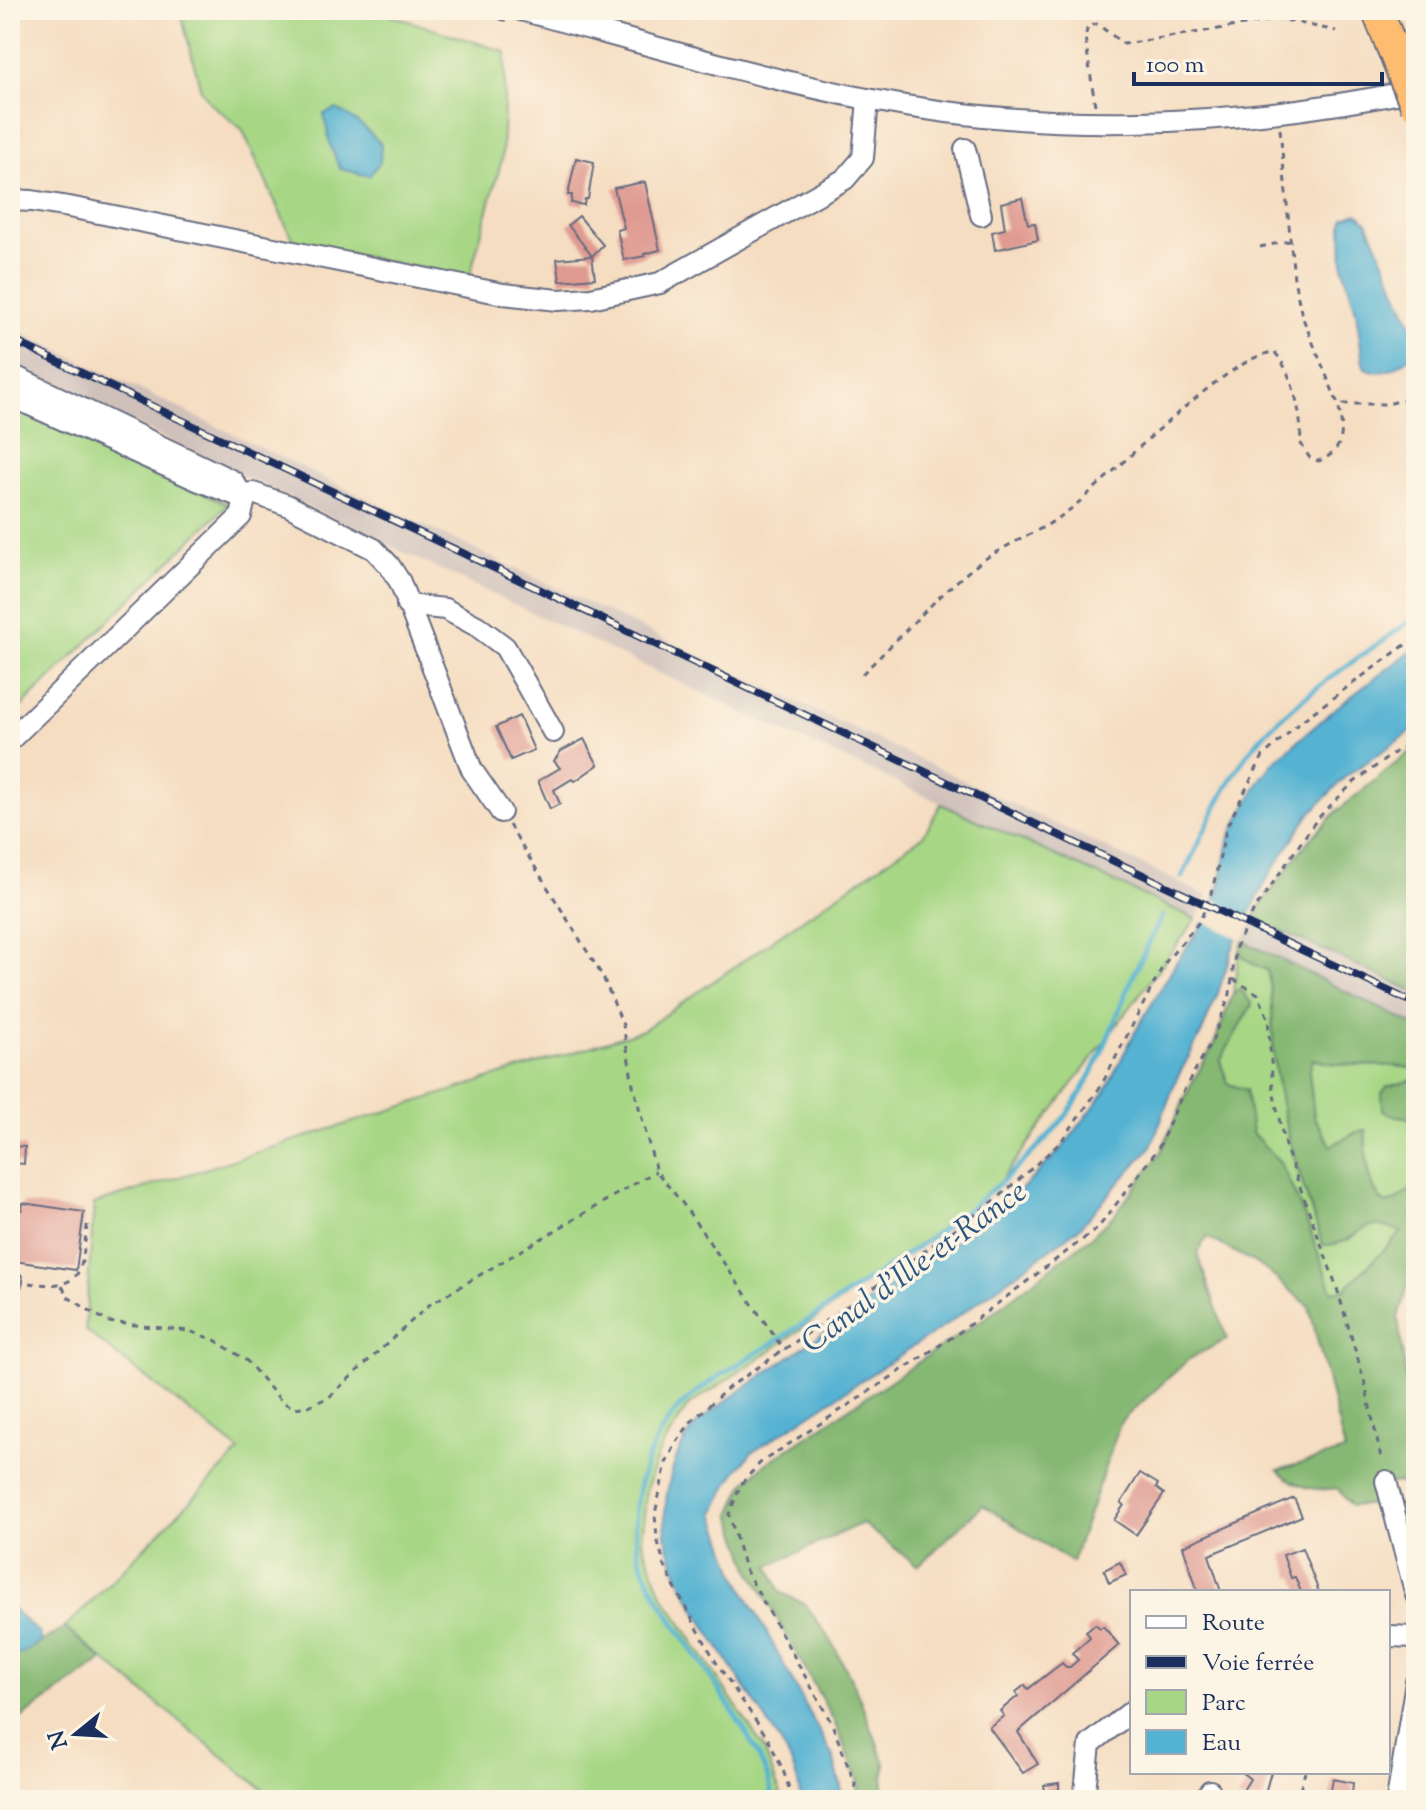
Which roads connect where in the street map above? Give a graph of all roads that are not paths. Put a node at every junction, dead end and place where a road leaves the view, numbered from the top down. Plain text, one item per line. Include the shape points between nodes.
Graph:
1 (521, 10) edge
2 (1377, 10) edge
3 (1410, 84) edge
4 (868, 99) junction
5 (1416, 105) edge
6 (965, 149) dead end
7 (10, 200) edge
8 (981, 215) dead end
9 (10, 374) edge
10 (10, 396) edge
11 (243, 493) junction
12 (407, 605) junction
13 (553, 732) dead end
14 (10, 740) edge
15 (501, 812) road end
16 (1386, 1481) road end
17 (1416, 1595) edge
18 (1390, 1636) edge
19 (1416, 1637) edge
20 (1416, 1682) edge
21 (1130, 1713) edge
22 (1412, 1734) edge
23 (1084, 1800) edge
24 (1397, 1800) edge

1 - 4 street
2 - 3 highway
3 - 4 street via 1279,113 1213,119 984,116
3 - 5 highway, bridge
4 - 7 street via 863,158 845,179 660,283 591,298 503,294 69,207
6 - 8 street
9 - 11 street via 233,481
10 - 11 street via 197,480
11 - 12 street via 287,505 374,549 395,572
11 - 14 street via 241,516
12 - 13 street via 445,609 505,647
12 - 15 street via 472,770
16 - 17 street
18 - 19 street
20 - 22 street
21 - 23 street via 1090,1744
22 - 24 street

